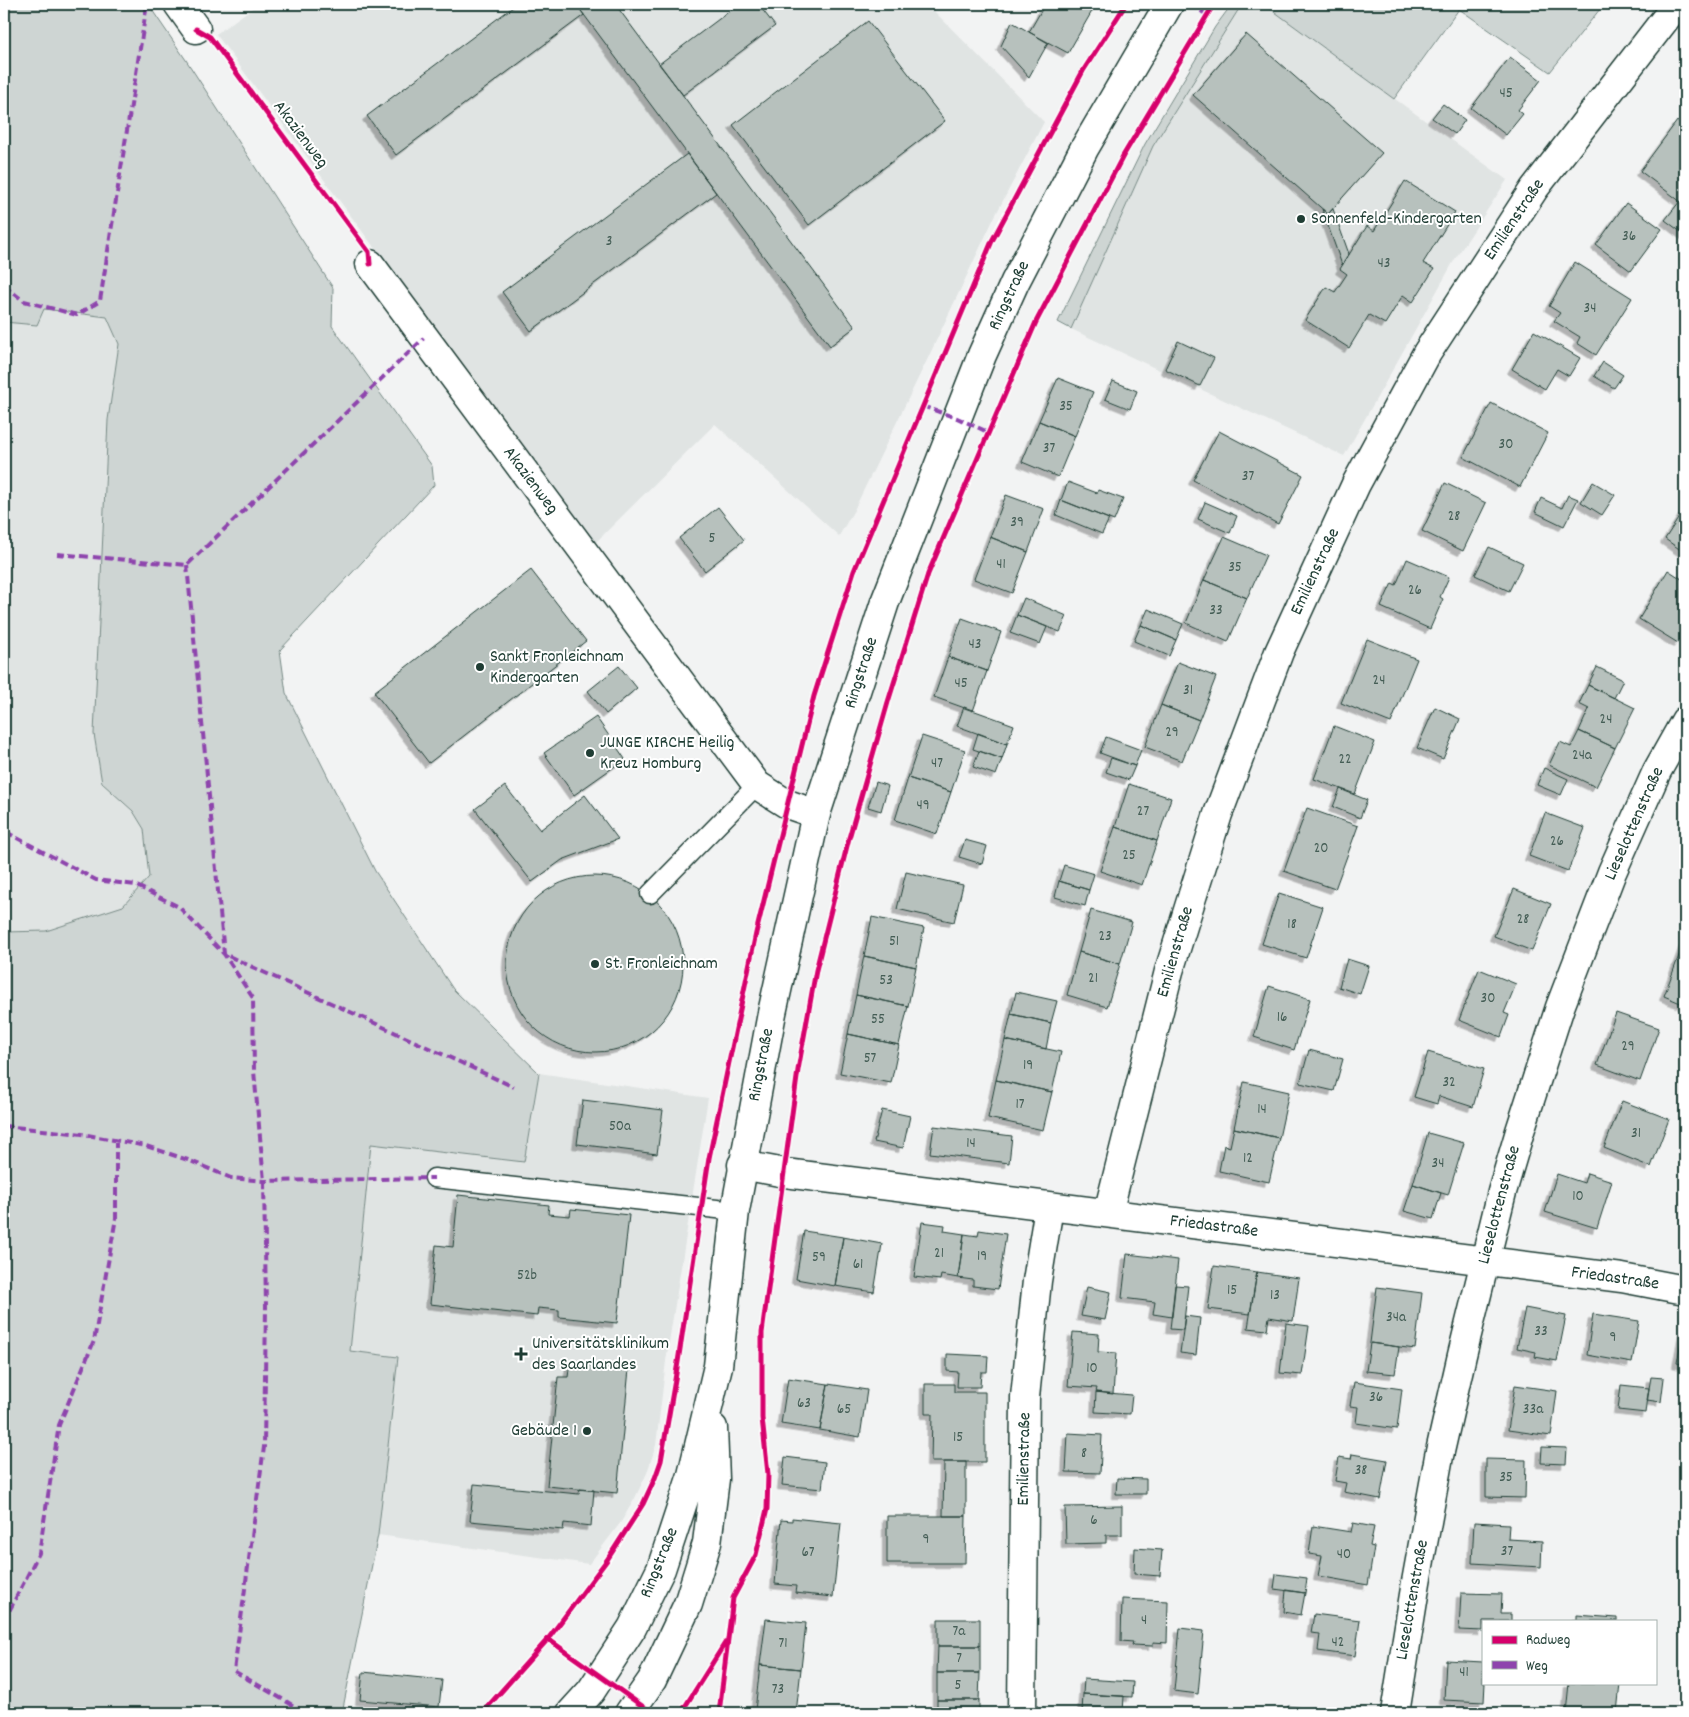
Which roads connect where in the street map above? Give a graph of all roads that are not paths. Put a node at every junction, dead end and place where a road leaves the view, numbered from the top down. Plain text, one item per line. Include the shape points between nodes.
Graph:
1 (178, 4) edge
2 (1169, 4) edge
3 (1676, 4) edge
4 (196, 29) dead end
5 (370, 264) dead end
6 (1685, 721) edge
7 (757, 785) junction
8 (816, 814) junction
9 (650, 894) dead end
10 (742, 1165) junction
11 (434, 1178) dead end
12 (1049, 1207) junction
13 (735, 1211) junction
14 (1108, 1213) junction
15 (1486, 1262) junction
16 (1685, 1290) edge
17 (711, 1394) junction
18 (571, 1713) edge
19 (629, 1713) edge
20 (1022, 1713) edge
21 (1395, 1713) edge

1 - 4 street
2 - 8 street, Ringstraße via 1084,149 1015,282 982,356 885,602
3 - 14 street, Emilienstraße via 1534,189 1427,353 1356,484 1279,652 1218,814 1169,971
5 - 7 street, Akazienweg
6 - 15 street, Lieselottenstraße via 1657,772 1612,872 1560,1007 1502,1192
7 - 8 street, Akazienweg via 787,804
7 - 9 lane
8 - 10 street, Ringstraße
10 - 12 street, Friedastraße
10 - 13 street, Ringstraße
11 - 13 lane
12 - 14 street, Friedastraße
12 - 20 street, Emilienstraße via 1037,1281 1025,1397
13 - 17 street, Ringstraße via 718,1366
14 - 15 street, Friedastraße
15 - 16 street, Friedastraße via 1622,1278
15 - 21 street, Lieselottenstraße via 1439,1456
17 - 18 street, Ringstraße via 692,1475 661,1569 632,1628 591,1691
17 - 19 street, Ringstraße via 715,1479 707,1543 688,1604 652,1680

